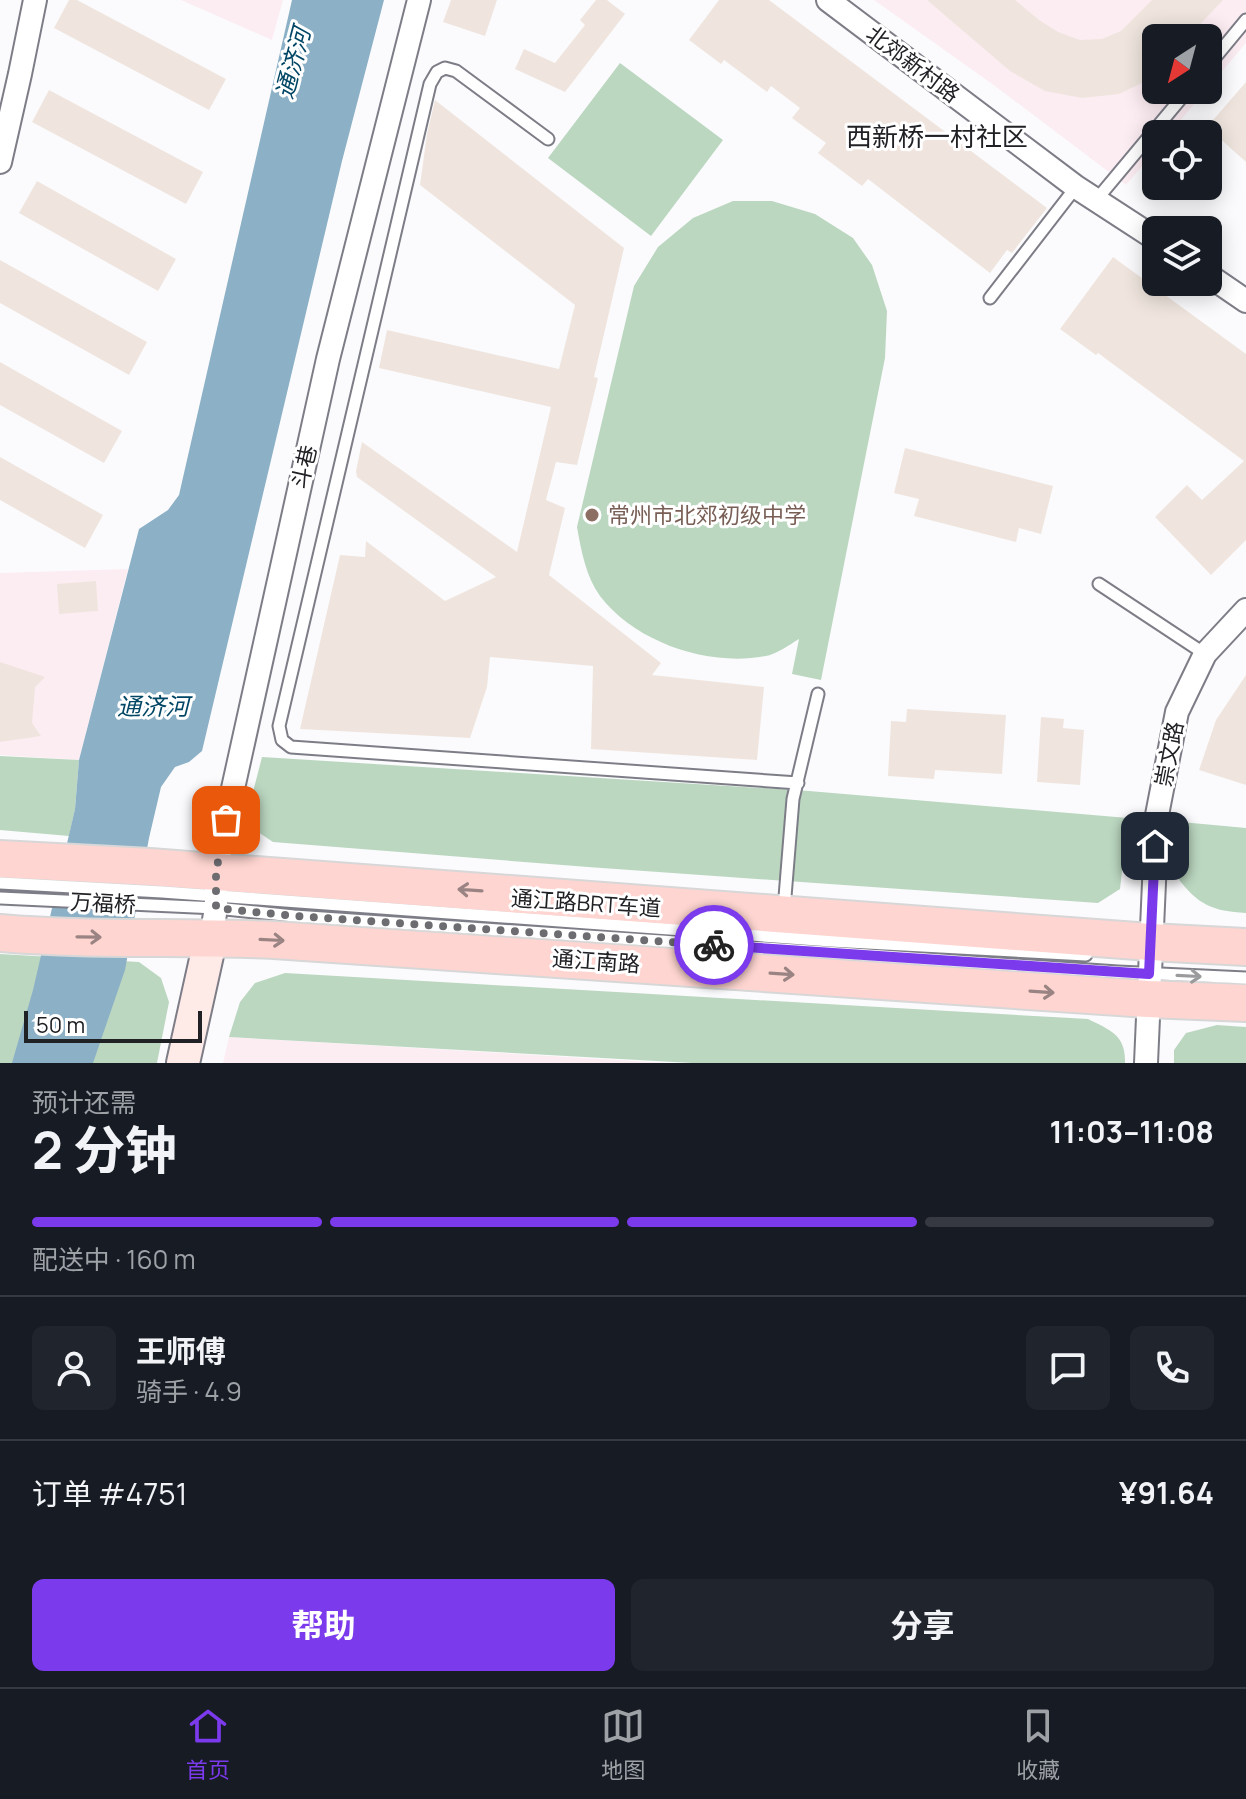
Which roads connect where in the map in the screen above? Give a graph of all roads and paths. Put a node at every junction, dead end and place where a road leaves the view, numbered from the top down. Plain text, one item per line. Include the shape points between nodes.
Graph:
1 (35, 0) edge
2 (419, 0) edge
3 (828, 0) edge
4 (1246, 20) edge
5 (1222, 49) edge
6 (1176, 104) edge
7 (548, 139) dead end
8 (0, 162) edge
9 (1076, 187) junction
10 (1097, 199) junction
11 (1142, 230) edge
12 (1222, 285) edge
13 (990, 298) dead end
14 (1246, 301) edge
15 (1099, 584) dead end
16 (1246, 610) edge
17 (1205, 654) junction
18 (818, 694) dead end
19 (798, 783) junction
20 (0, 859) edge
21 (52, 873) junction
22 (156, 879) joint
23 (0, 883) edge
24 (0, 898) edge
25 (214, 903) junction
26 (162, 906) joint
27 (783, 913) junction
28 (0, 933) edge
29 (138, 938) joint
30 (1246, 947) edge
31 (1102, 956) dead end
32 (1149, 965) junction
33 (1246, 978) edge
34 (1246, 1003) edge
35 (183, 1063) edge
36 (1146, 1063) edge

1 - 8 street
2 - 25 street, 斗巷 via 328,359
3 - 9 street, 北郊新村路
4 - 5 lane
6 - 10 lane
7 - 19 lane via 456,71 437,72 430,84 279,726 282,740 291,747
9 - 10 street, 北郊新村路
9 - 13 lane
10 - 11 street, 北郊新村路
12 - 14 street
15 - 17 lane
16 - 17 street, 崇文路
17 - 32 street, 崇文路 via 1177,712 1157,815
18 - 19 lane
19 - 27 lane
20 - 21 main road
21 - 22 main road, 万福桥
21 - 23 lane
22 - 25 main road, 通江南路
24 - 26 lane, 万福桥
25 - 26 lane, 通江路BRT车道
27 -> 25 main road, 通江南路
25 - 29 main road, 通江南路
25 - 31 lane, 通江路BRT车道
25 -> 32 main road, 通江南路 via 306,942
25 - 35 street
27 - 32 main road, 通江南路
28 -> 29 main road, 万福桥
30 - 32 main road, 通江南路
32 -> 33 lane
32 - 34 main road, 通江南路
32 - 36 street, 崇文路

